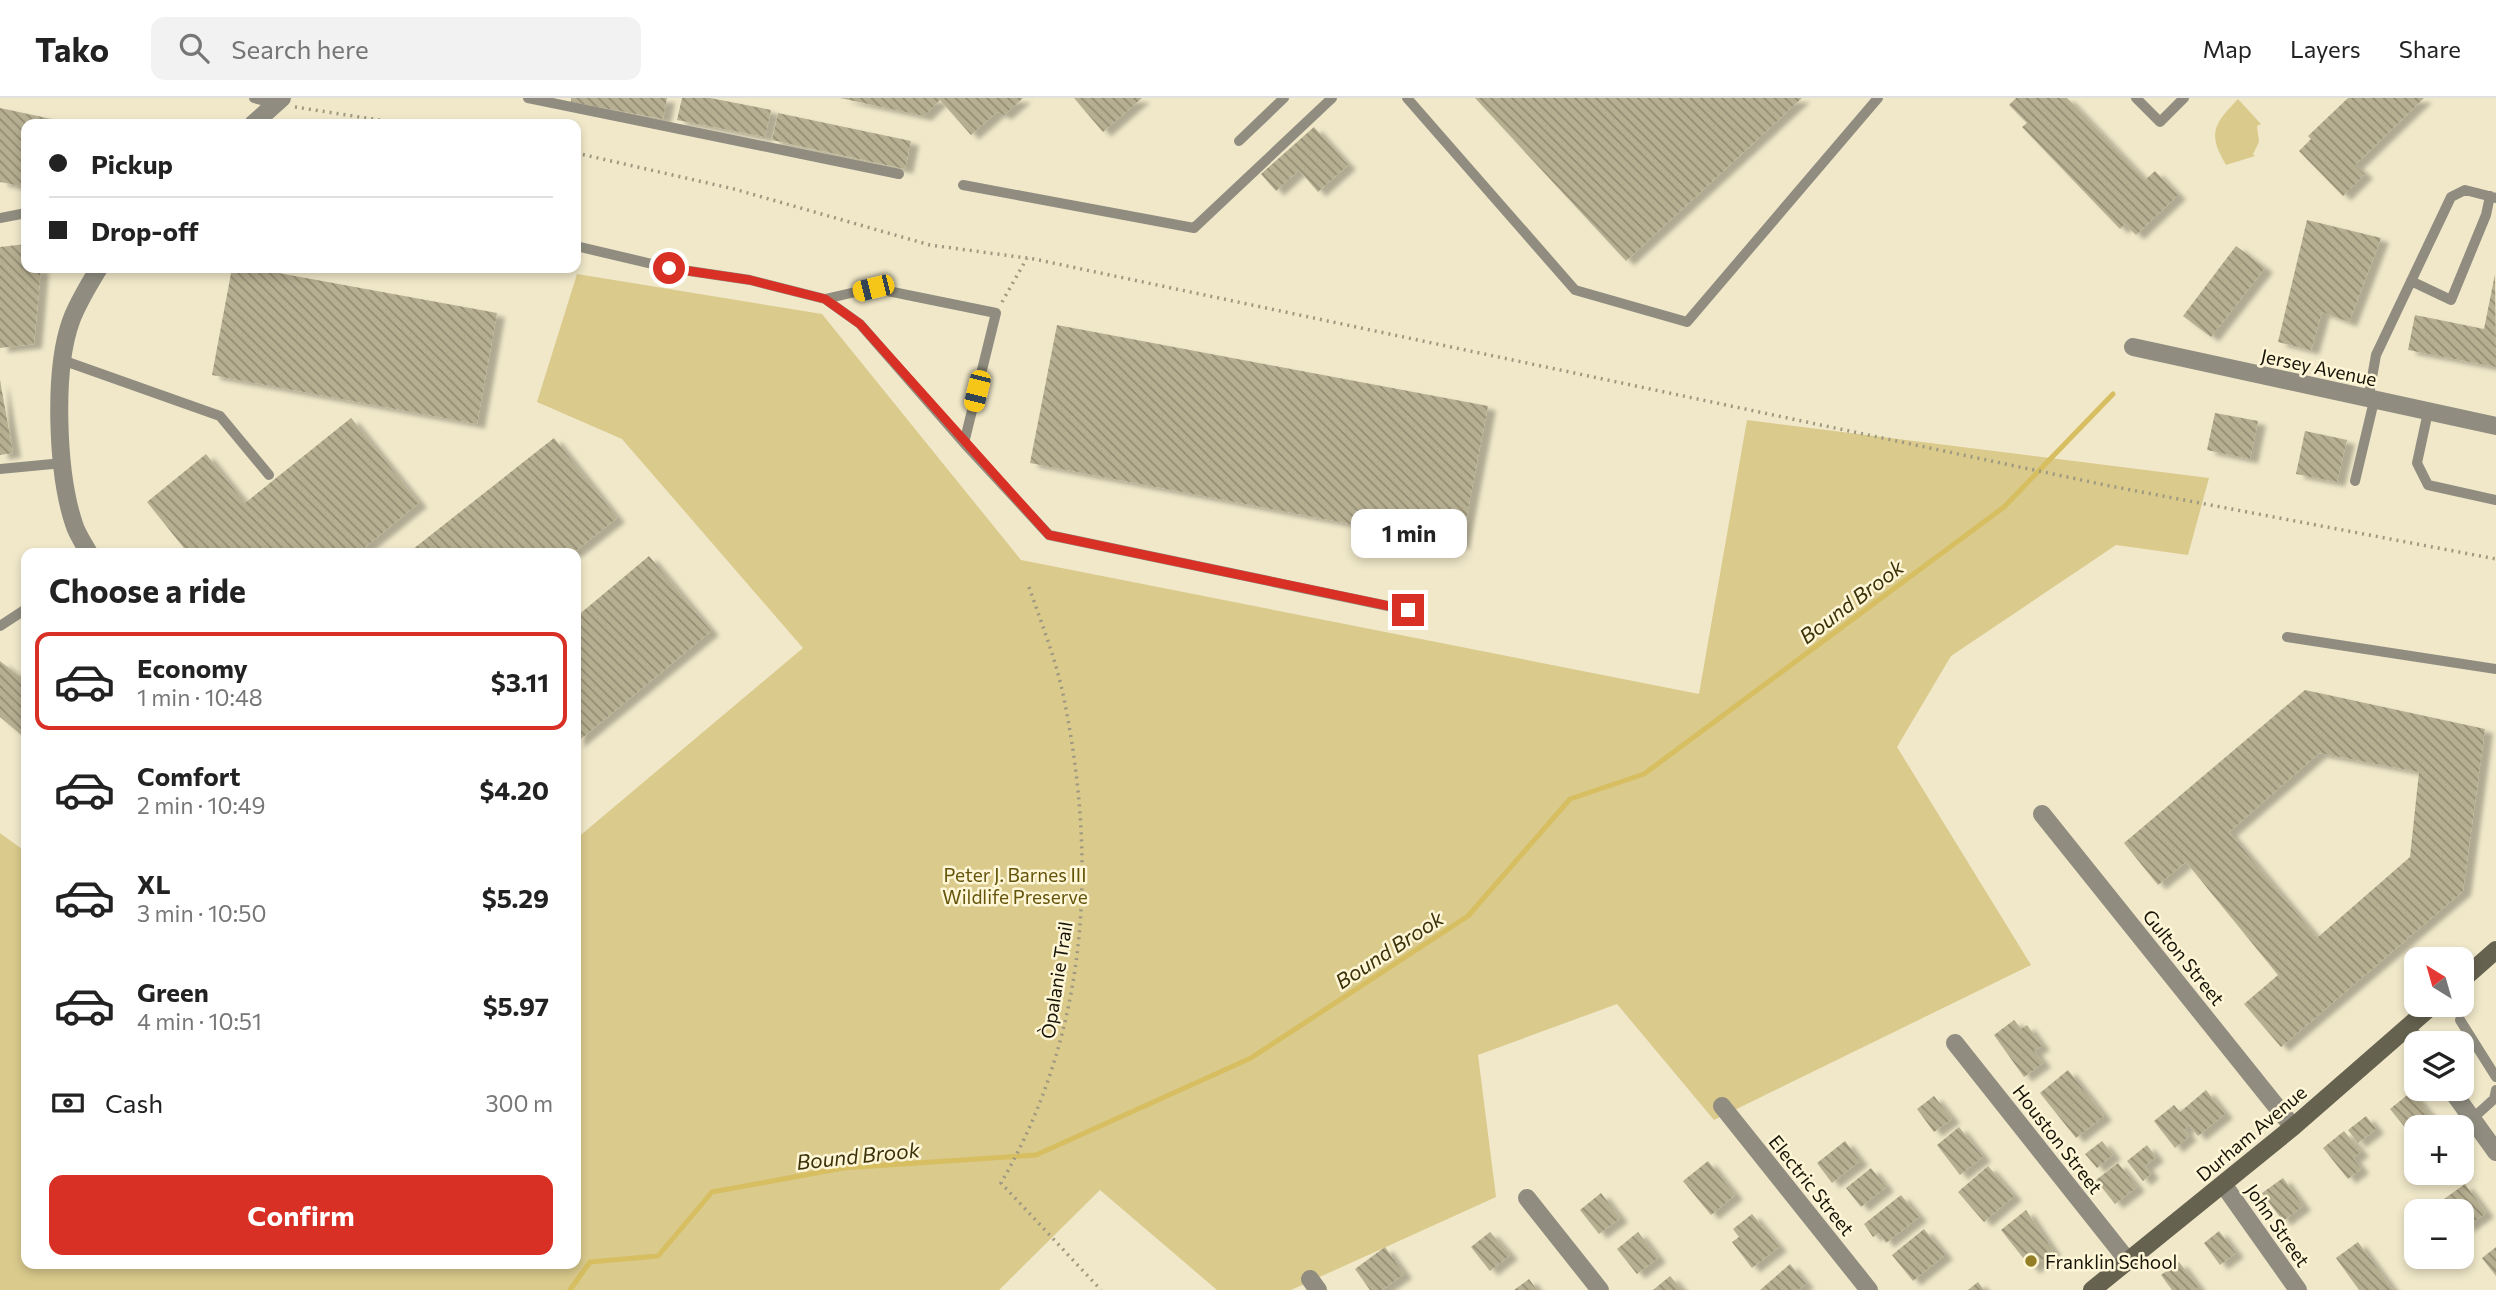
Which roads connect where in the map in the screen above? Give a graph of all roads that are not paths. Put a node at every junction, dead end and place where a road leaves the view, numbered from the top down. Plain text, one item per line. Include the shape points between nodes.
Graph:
1 (254, 98) edge
2 (528, 98) edge
3 (1284, 98) edge
4 (1332, 98) edge
5 (1407, 98) edge
6 (1878, 98) edge
7 (2136, 98) edge
8 (2184, 98) edge
9 (279, 101) edge
10 (259, 119) edge
11 (1239, 141) dead end
12 (900, 174) dead end
13 (963, 185) dead end
14 (2493, 197) edge
15 (21, 214) edge
16 (0, 218) edge
17 (581, 247) edge
18 (96, 273) edge
19 (2412, 281) junction
20 (825, 299) junction
21 (2133, 347) dead end
22 (61, 360) junction
23 (2371, 400) junction
24 (2428, 412) junction
25 (2496, 426) edge
26 (964, 443) junction
27 (63, 463) junction
28 (0, 469) edge
29 (269, 475) dead end
30 (2356, 481) dead end
31 (2496, 500) edge
32 (86, 548) edge
33 (1408, 610) dead end
34 (21, 612) edge
35 (0, 626) edge
36 (2287, 637) dead end
37 (2496, 669) edge
38 (2042, 814) dead end
39 (2496, 950) edge
40 (2474, 969) edge
41 (2460, 1020) dead end
42 (2404, 1042) edge
43 (1955, 1043) dead end
44 (2496, 1077) edge
45 (2496, 1090) edge
46 (1722, 1106) dead end
47 (2474, 1117) edge
48 (2474, 1122) edge
49 (2292, 1127) junction
50 (2496, 1152) edge
51 (2223, 1184) junction
52 (1527, 1198) dead end
53 (2128, 1261) junction
54 (1600, 1290) edge
55 (1869, 1290) edge
56 (2092, 1290) edge
57 (2298, 1290) edge

1 - 9 lane
2 - 12 lane
3 - 11 lane
4 - 13 lane via 1194,228
5 - 6 lane via 1575,290 1688,322
7 - 8 lane via 2160,122
9 - 10 street
14 - 19 lane via 2465,190 2451,197
14 - 19 lane via 2451,300
15 - 16 lane
17 - 20 lane
18 - 22 street via 71,321
19 - 23 lane via 2376,355
20 - 26 lane via 860,324
20 - 26 lane via 873,288 996,313
21 - 23 street, Jersey Avenue
22 - 27 street
22 - 29 lane via 220,416
23 - 24 street, Jersey Avenue
23 - 30 lane
24 - 25 street, Jersey Avenue
24 - 31 lane via 2417,463 2428,485
26 - 33 lane via 1049,535
27 - 28 lane
27 - 32 street via 74,525
34 - 35 lane
36 - 37 lane
38 - 49 street, Gulton Street
39 - 40 street
41 - 44 lane
42 - 49 street, Durham Avenue
43 - 53 street, Houston Street
45 - 47 lane via 2494,1099
46 - 55 street, Electric Street
48 - 50 street
49 - 51 street, Durham Avenue
51 - 53 street, Durham Avenue
51 - 57 street, John Street
52 - 54 street
53 - 56 street, Durham Avenue

